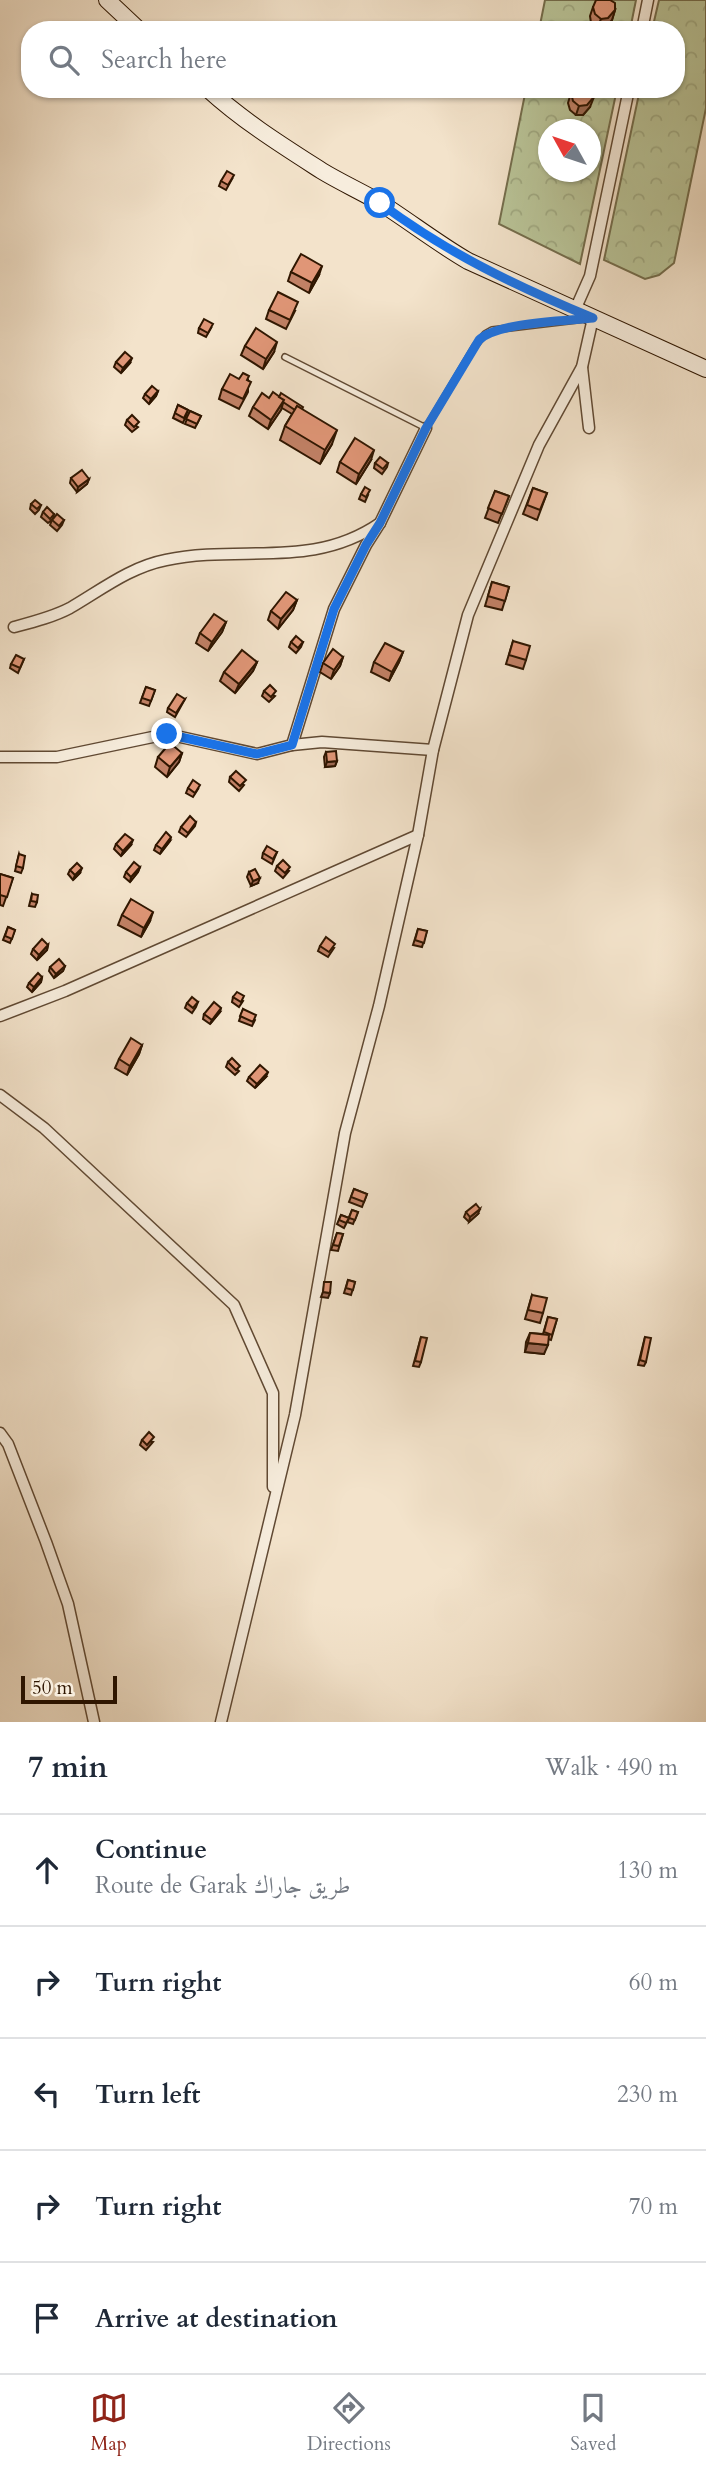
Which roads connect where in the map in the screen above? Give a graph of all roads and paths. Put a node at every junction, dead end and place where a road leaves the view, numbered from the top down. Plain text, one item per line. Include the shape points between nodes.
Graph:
1 (107, 0) edge
2 (648, 0) edge
3 (129, 21) edge
4 (644, 21) edge
5 (219, 98) edge
6 (627, 98) edge
7 (575, 310) junction
8 (593, 318) junction
9 (285, 357) dead end
10 (582, 367) junction
11 (706, 369) edge
12 (426, 428) junction
13 (589, 428) dead end
14 (380, 523) junction
15 (14, 627) dead end
16 (292, 745) junction
17 (433, 750) junction
18 (0, 757) edge
19 (418, 835) junction
20 (0, 1016) edge
21 (0, 1095) edge
22 (0, 1433) edge
23 (273, 1507) junction
24 (94, 1722) edge
25 (221, 1722) edge

1 - 3 street
2 - 4 street
5 - 7 street via 288,149 442,246 491,274
6 - 7 street via 590,276
7 - 8 street
8 - 10 street
8 - 11 street
8 - 12 lane via 500,328 485,334
9 - 12 lane
10 - 13 street
10 - 17 street via 539,445 468,615
12 - 14 street
14 - 15 street via 340,545 317,551 162,560 114,580 68,609
14 - 16 street via 334,609
16 - 17 street via 322,742
16 - 18 street via 257,754 167,734 57,757
17 - 19 street
19 - 20 street
19 - 23 street via 345,1133 295,1415
21 - 23 street via 44,1128 234,1305 272,1394
22 - 24 street via 68,1604
23 - 25 street

